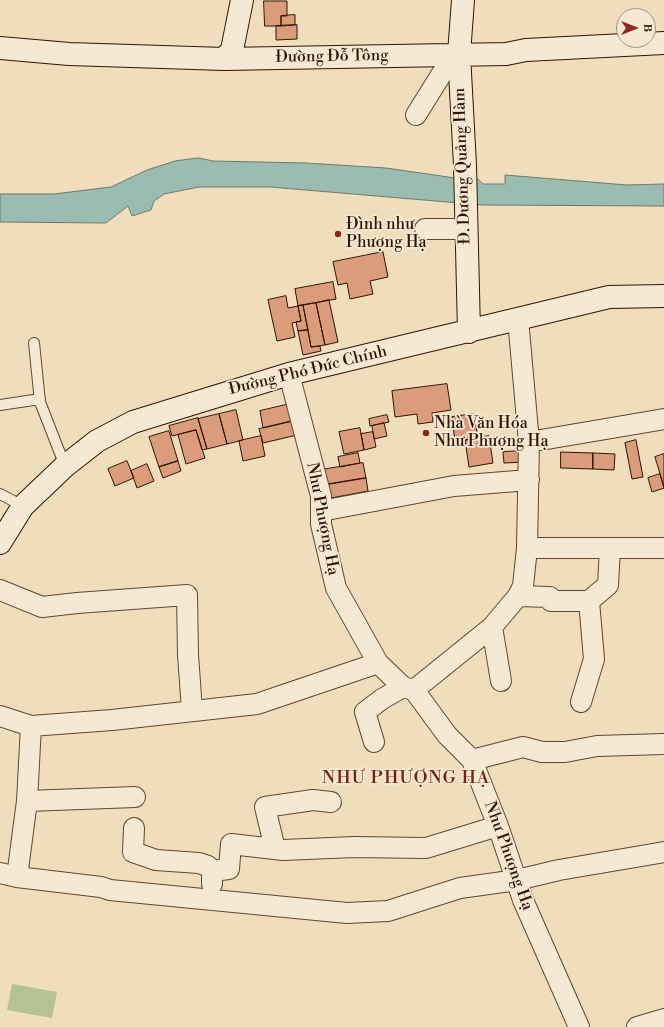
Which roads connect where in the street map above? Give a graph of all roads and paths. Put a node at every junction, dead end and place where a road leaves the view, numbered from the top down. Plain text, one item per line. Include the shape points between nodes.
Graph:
1 (242, 0) edge
2 (463, 0) edge
3 (664, 43) edge
4 (0, 48) edge
5 (456, 54) junction
6 (224, 59) junction
7 (416, 115) dead end
8 (465, 225) junction
9 (425, 229) dead end
10 (664, 296) edge
11 (518, 319) junction
12 (469, 332) junction
13 (34, 343) dead end
14 (289, 374) junction
15 (40, 398) junction
16 (0, 405) edge
17 (664, 419) edge
18 (529, 442) junction
19 (65, 466) junction
20 (529, 480) junction
21 (0, 494) edge
22 (23, 506) junction
23 (321, 511) junction
24 (0, 543) edge
25 (527, 548) junction
26 (610, 548) junction
27 (664, 548) edge
28 (0, 590) edge
29 (518, 596) junction
30 (589, 602) junction
31 (492, 627) junction
32 (378, 663) junction
33 (501, 681) dead end
34 (409, 689) junction
35 (581, 702) dead end
36 (192, 710) junction
37 (0, 716) edge
38 (31, 726) junction
39 (374, 742) dead end
40 (664, 744) edge
41 (472, 760) junction
42 (135, 797) dead end
43 (27, 801) junction
44 (331, 802) dead end
45 (498, 826) junction
46 (134, 828) dead end
47 (274, 849) junction
48 (664, 852) edge
49 (212, 871) junction
50 (8, 875) edge
51 (517, 880) junction
52 (213, 900) junction
53 (664, 1019) edge
54 (579, 1027) edge
55 (637, 1027) edge

1 - 6 main road via 232,50
2 - 5 main road, Đ. Dương Quảng Hàm
3 - 5 main road, Đường Đỗ Tông via 526,50 506,54
4 - 6 main road, Đường Đỗ Tông via 69,54
5 - 6 main road, Đường Đỗ Tông
5 - 7 street
5 - 8 main road, Đ. Dương Quảng Hàm via 465,165
8 - 9 street
8 - 12 main road, Đ. Dương Quảng Hàm
10 - 11 main road, Đường Phó Đức Chính via 608,297
11 - 12 main road, Đường Phó Đức Chính
11 - 18 street
12 - 14 main road, Đường Phó Đức Chính
13 - 15 lane
14 - 19 main road, Đường Phó Đức Chính via 133,422 97,441
14 - 23 street, Như Phượng Hạ via 321,496
15 - 16 lane
15 - 19 lane
17 - 18 street
18 - 20 street
19 - 22 main road, Đường Phó Đức Chính
20 - 23 street via 454,486
20 - 25 street
21 - 22 lane
22 - 24 main road, Đường Phó Đức Chính
23 - 32 street, Như Phượng Hạ via 321,524 336,588
25 - 26 street
25 - 29 street via 526,570
26 - 27 street
26 - 30 street via 608,585
28 - 36 street via 42,607 77,602 187,595
29 - 30 street via 550,597 551,601
29 - 31 street
30 - 35 street via 594,659
31 - 33 street
31 - 34 street
32 - 34 street, Như Phượng Hạ
32 - 36 street via 257,704
34 - 39 street via 382,699 365,712
34 - 41 street, Như Phượng Hạ via 447,735
36 - 38 street via 112,720
37 - 38 street
38 - 43 street
40 - 41 street via 597,746 565,752 542,752 523,747
41 - 45 street, Như Phượng Hạ
42 - 43 street
43 - 50 street
44 - 47 street via 313,800 265,807
45 - 47 street via 426,848 413,844
45 - 51 street, Như Phượng Hạ
46 - 49 street via 133,852 156,860 199,863 208,866
47 - 49 street via 231,844 228,869
48 - 51 street
49 - 52 street
50 - 52 street via 110,890
51 - 52 street via 460,888 388,911 347,913
51 - 54 street, Như Phượng Hạ via 523,900
53 - 55 street

